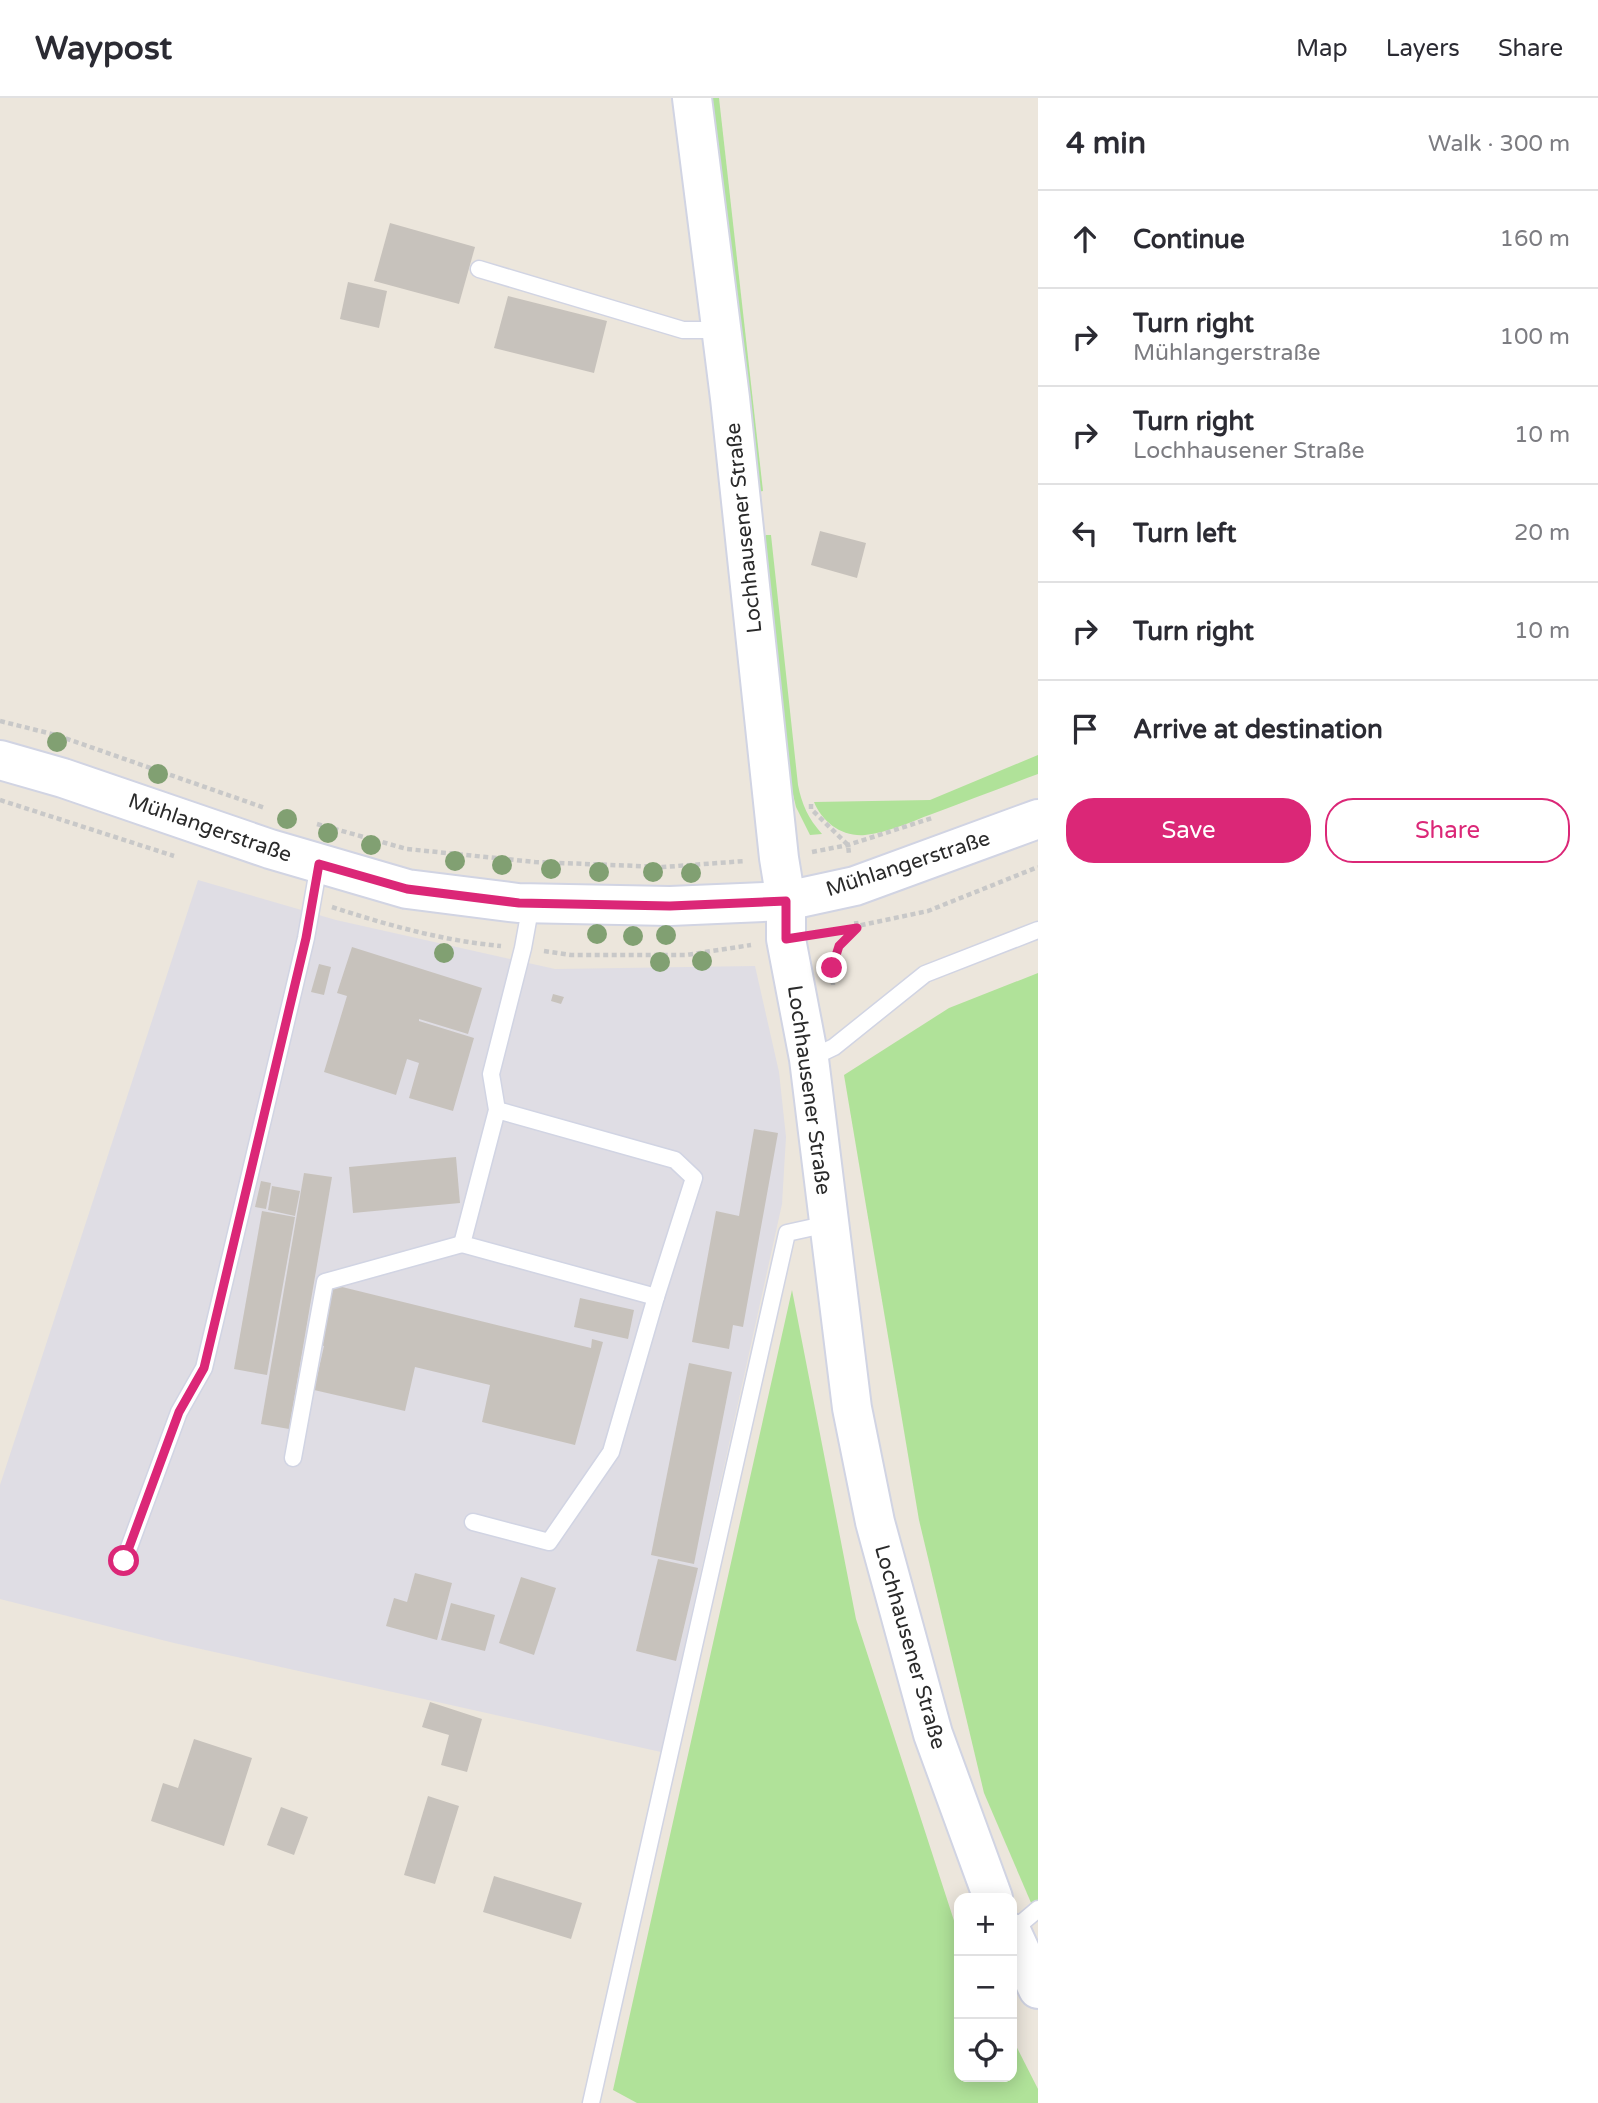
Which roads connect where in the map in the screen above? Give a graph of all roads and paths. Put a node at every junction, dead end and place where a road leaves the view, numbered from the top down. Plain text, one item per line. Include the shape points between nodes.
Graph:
1 (692, 98) edge
2 (479, 269) dead end
3 (722, 330) junction
4 (0, 722) edge
5 (0, 760) edge
6 (276, 811) dead end
7 (936, 816) dead end
8 (1038, 820) edge
9 (316, 823) dead end
10 (848, 845) junction
11 (779, 858) junction
12 (319, 864) junction
13 (1038, 867) edge
14 (855, 886) junction
15 (786, 901) junction
16 (532, 903) junction
17 (857, 928) junction
18 (1038, 930) edge
19 (786, 939) junction
20 (833, 994) dead end
21 (809, 1059) junction
22 (497, 1110) junction
23 (828, 1224) junction
24 (462, 1244) junction
25 (656, 1297) junction
26 (293, 1458) dead end
27 (473, 1522) dead end
28 (124, 1561) dead end
29 (991, 1893) edge
30 (1038, 1909) edge
31 (1017, 1928) edge
32 (1017, 1943) edge
33 (1038, 1989) edge
34 (591, 2103) edge

1 - 3 street, Lochhausener Straße
2 - 3 lane via 683,330
3 - 11 street, Lochhausener Straße
4 - 6 path via 56,735
5 - 12 street, Mühlangerstraße
7 - 10 path
8 - 14 street, Mühlangerstraße
9 - 11 path via 407,849 535,862 663,867
10 - 11 path
10 - 14 path
11 - 15 street, Lochhausener Straße
12 - 16 street, Mühlangerstraße via 407,889
12 - 28 lane via 306,938 204,1368 179,1412
13 - 17 path via 928,911
14 - 15 street, Mühlangerstraße
14 - 17 path
15 - 16 street, Mühlangerstraße via 670,906
15 - 19 street, Lochhausener Straße
16 - 22 lane via 491,1074
17 - 19 path
17 - 20 path via 839,946 832,968
18 - 21 lane via 925,974 834,1047
19 - 21 street, Lochhausener Straße
21 - 23 street, Lochhausener Straße
22 - 24 lane
22 - 25 lane via 675,1160 694,1178
23 - 29 street, Lochhausener Straße via 852,1408 874,1522 933,1734
23 - 34 lane via 787,1233
24 - 25 lane
24 - 26 lane via 325,1282
25 - 27 lane via 611,1452 549,1542
30 - 31 lane
32 - 33 street

